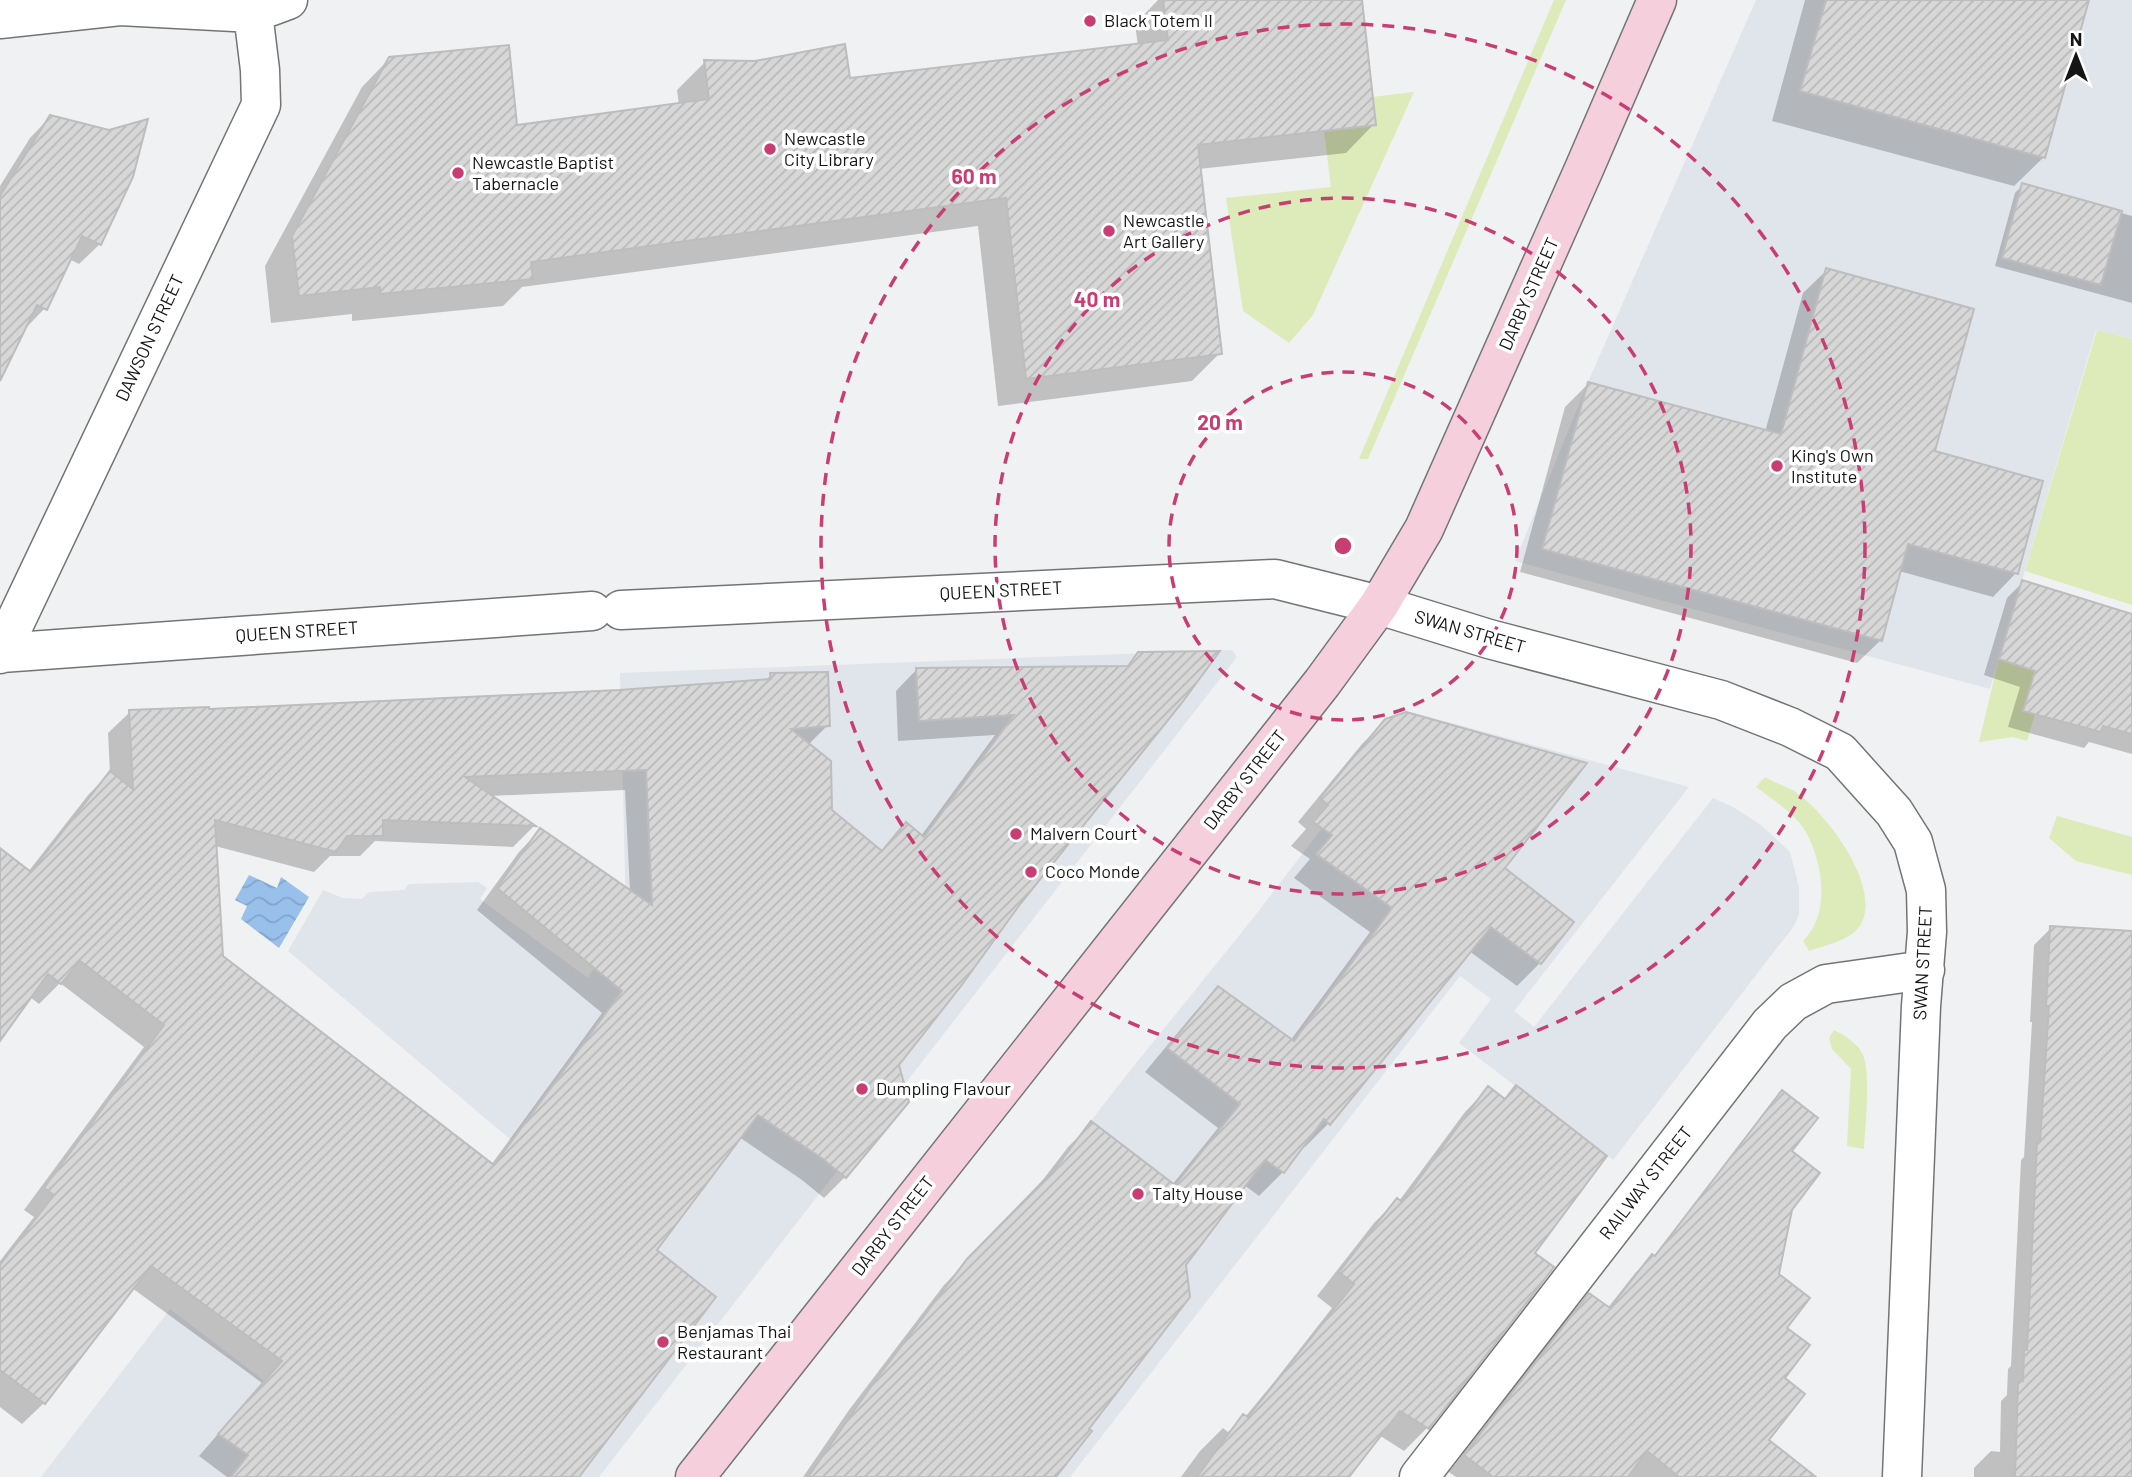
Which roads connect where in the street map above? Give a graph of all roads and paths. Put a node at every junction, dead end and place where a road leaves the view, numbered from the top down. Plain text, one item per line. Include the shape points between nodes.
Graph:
1 (288, 0) edge
2 (1657, 0) edge
3 (253, 13) junction
4 (0, 19) edge
5 (1379, 605) junction
6 (1, 654) edge
7 (1925, 970) junction
8 (695, 1477) edge
9 (1419, 1477) edge
10 (1902, 1477) edge

1 - 3 street
2 - 5 main road, DARBY STREET via 1424,529
3 - 4 street via 120,6
3 - 6 street, DAWSON STREET via 261,105
5 - 6 street, QUEEN STREET via 1275,579 606,610
5 - 7 street, SWAN STREET via 1721,701 1840,752 1894,813 1913,842 1926,890
5 - 8 main road, DARBY STREET
7 - 9 street, RAILWAY STREET via 1826,984 1793,1002 1770,1024
7 - 10 street, SWAN STREET

